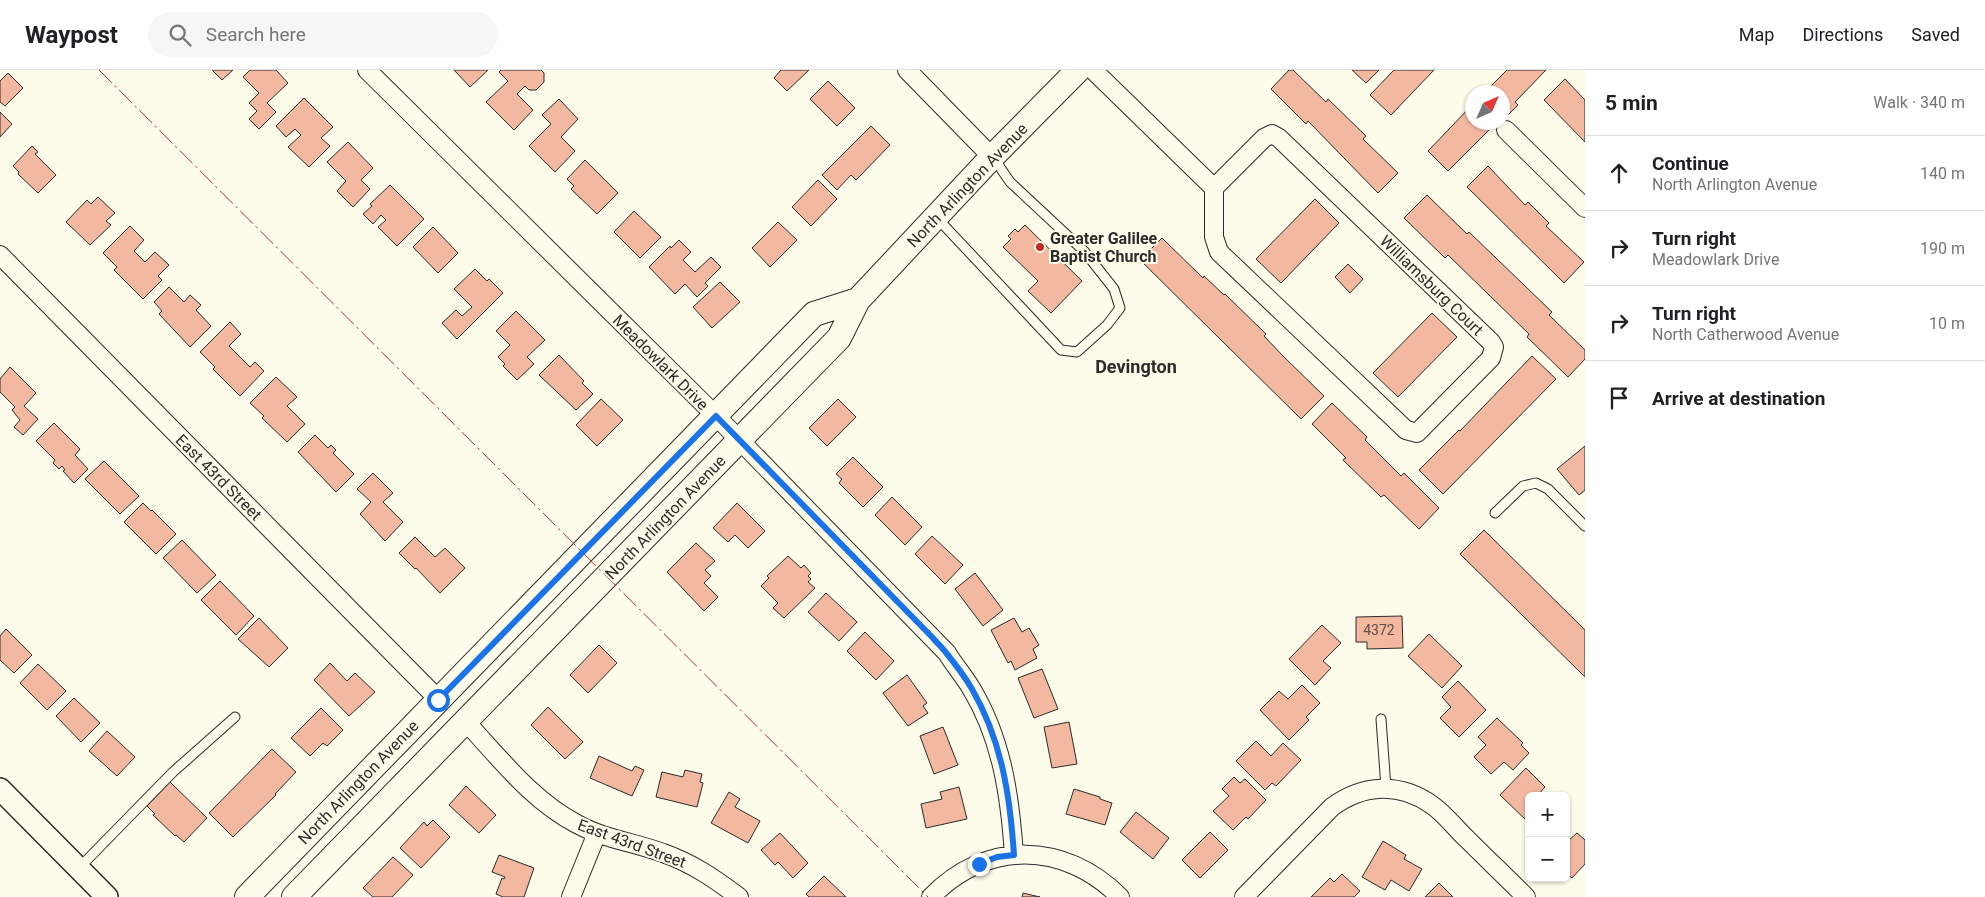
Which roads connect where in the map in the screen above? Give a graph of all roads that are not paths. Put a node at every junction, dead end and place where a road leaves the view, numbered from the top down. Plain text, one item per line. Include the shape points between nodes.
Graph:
1 (367, 70) edge
2 (907, 70) edge
3 (1078, 70) edge
4 (1093, 70) edge
5 (1506, 130) dead end
6 (992, 157) junction
7 (1214, 188) junction
8 (1585, 208) edge
9 (936, 217) junction
10 (0, 255) edge
11 (858, 300) junction
12 (716, 416) junction
13 (739, 442) junction
14 (1496, 513) dead end
15 (1585, 526) edge
16 (438, 700) junction
17 (236, 717) dead end
18 (1381, 719) dead end
19 (465, 721) junction
20 (1386, 788) junction
21 (0, 789) edge
22 (597, 833) junction
23 (1014, 855) junction
24 (79, 868) junction
25 (108, 897) edge
26 (247, 897) edge
27 (294, 897) edge
28 (571, 897) edge
29 (739, 897) edge
30 (931, 897) edge
31 (1120, 897) edge
32 (1244, 897) edge
33 (1526, 897) edge

1 - 12 street, Meadowlark Drive
2 - 6 street
3 - 6 main road, North Arlington Avenue
4 - 7 street
5 - 8 street
6 - 9 main road, North Arlington Avenue
6 - 9 lane via 1010,182 1084,252 1114,289 1120,308 1107,325 1077,352 1061,350
7 - 7 street, Williamsburg Court via 1264,138 1272,134 1279,138 1491,342 1494,347 1491,358 1420,432 1406,430 1219,252 1214,237
9 - 11 main road, North Arlington Avenue
10 - 16 street, East 43rd Street
11 - 12 main road, North Arlington Avenue via 814,314
11 - 13 main road, North Arlington Avenue via 838,338
12 - 13 street, Meadowlark Drive
12 - 16 main road, North Arlington Avenue
13 - 19 main road, North Arlington Avenue
13 - 23 street, Meadowlark Drive via 932,637 972,688 998,746 1010,798
14 - 15 lane via 1523,486 1536,483 1548,489
16 - 26 main road, North Arlington Avenue
17 - 24 lane via 173,772
18 - 20 lane
19 - 22 street, East 43rd Street via 531,791 562,816
19 - 27 main road, North Arlington Avenue
20 - 32 street via 1363,790 1332,807
20 - 33 street via 1408,792 1433,806
21 - 24 street
22 - 28 street
22 - 29 street, East 43rd Street via 682,860 707,873
23 - 30 street via 997,857 971,867 948,880
23 - 31 street via 1068,862 1092,874
24 - 25 street

